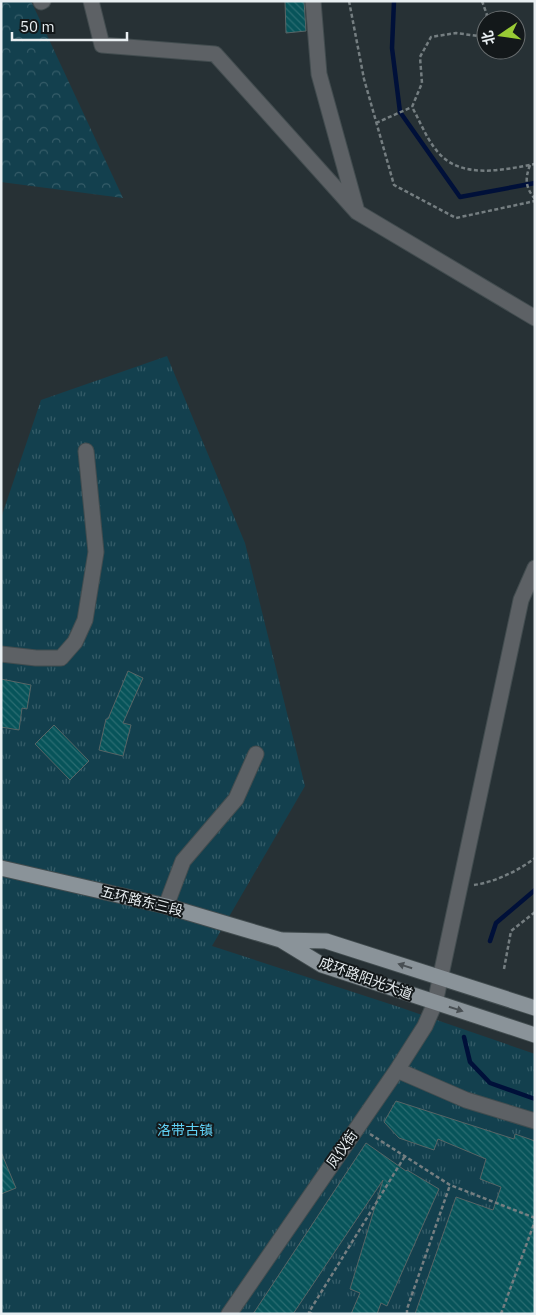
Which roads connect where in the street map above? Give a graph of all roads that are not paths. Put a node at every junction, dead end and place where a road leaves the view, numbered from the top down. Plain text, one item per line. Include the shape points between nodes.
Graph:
1 (91, 1) edge
2 (313, 1) edge
3 (357, 212) junction
4 (535, 318) edge
5 (86, 451) dead end
6 (535, 568) edge
7 (1, 654) edge
8 (256, 754) dead end
9 (1, 868) edge
10 (166, 906) junction
11 (281, 940) junction
12 (441, 978) junction
13 (435, 1002) junction
14 (535, 1008) edge
15 (535, 1035) edge
16 (396, 1070) junction
17 (535, 1121) edge
18 (229, 1314) edge

1 - 3 street via 102,46 215,54
2 - 3 street via 319,74
3 - 4 street
5 - 7 street via 96,552 85,620 75,642 61,658
6 - 12 street, 凤仪街 via 521,600
8 - 10 street via 236,799 183,861
9 - 10 main road, 五环路东三段
10 - 11 main road, 五环路东三段
12 -> 11 main road, 成环路阳光大道 via 326,941
11 - 13 main road, 成环路阳光大道 via 322,964
12 - 13 street, 凤仪街
12 - 14 main road, 成环路阳光大道
13 -> 15 main road, 成环路阳光大道
13 - 16 street, 凤仪街 via 425,1026
16 - 17 street via 466,1100
16 - 18 street, 凤仪街

